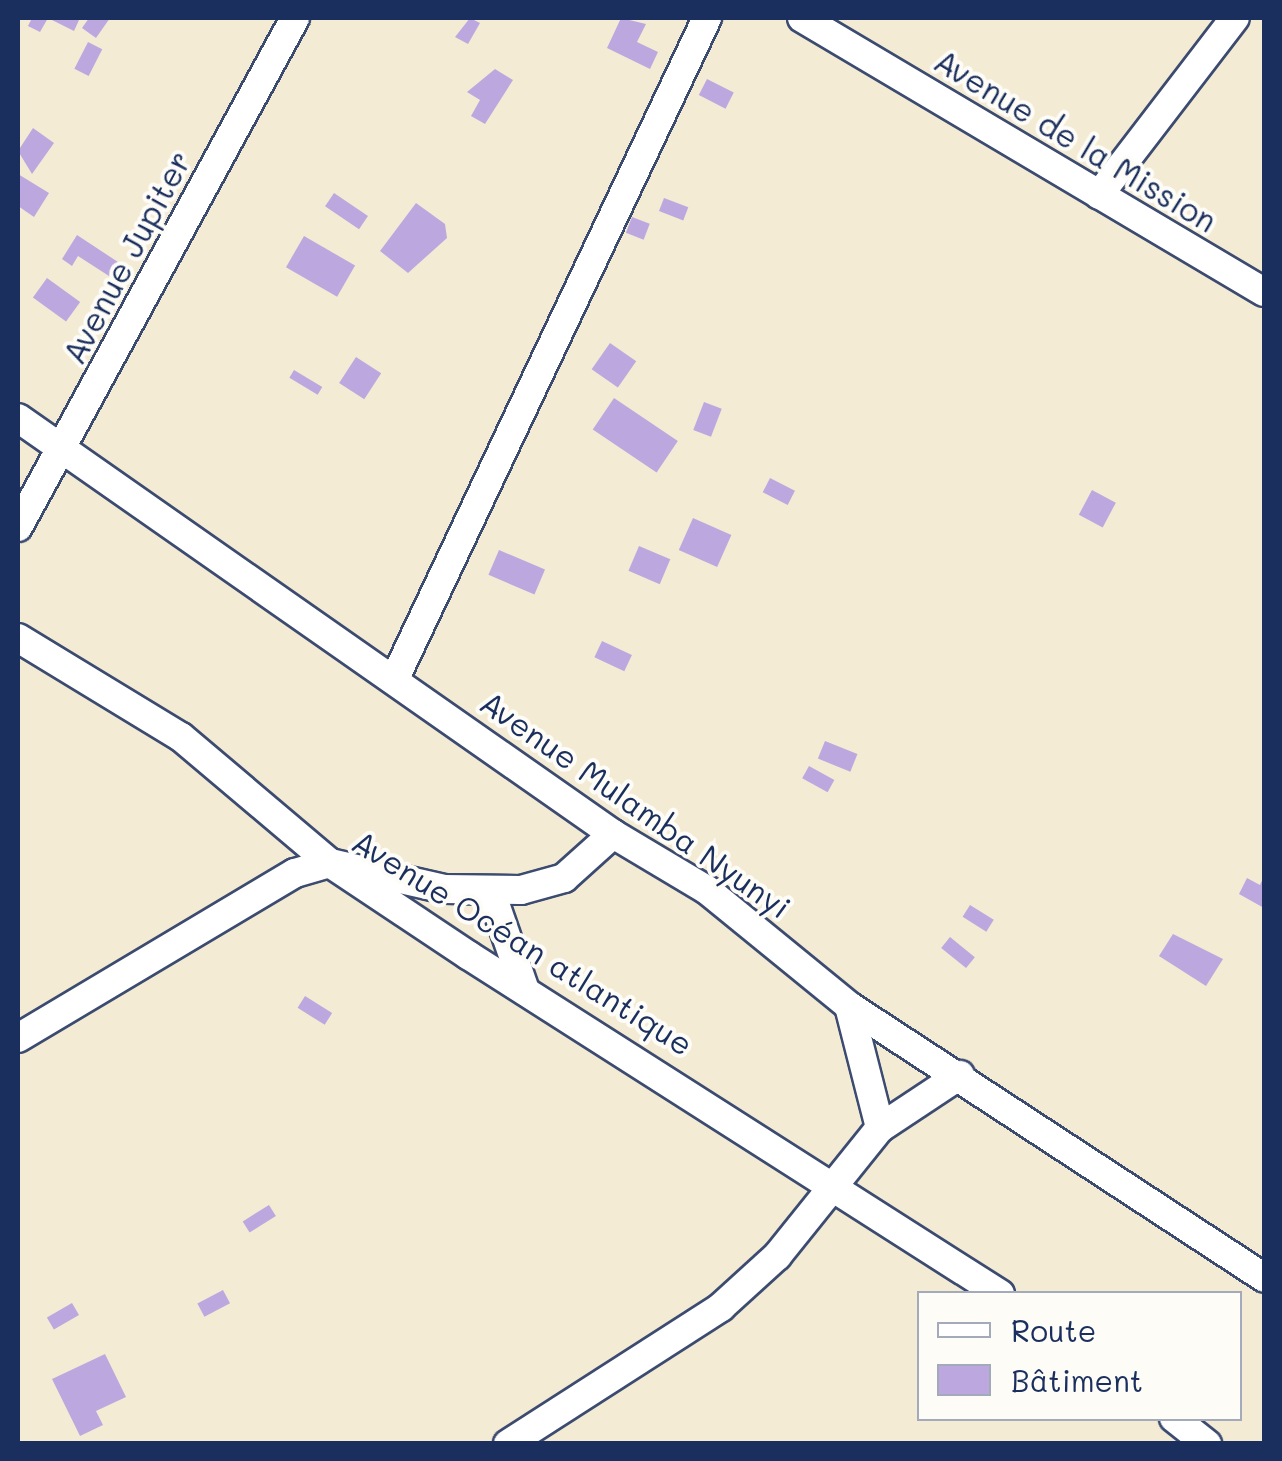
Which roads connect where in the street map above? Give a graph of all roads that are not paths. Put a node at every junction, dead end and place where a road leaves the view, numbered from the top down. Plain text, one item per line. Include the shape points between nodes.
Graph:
1 (295, 18) edge
2 (707, 18) edge
3 (802, 18) edge
4 (1235, 18) edge
5 (1098, 196) junction
6 (1264, 292) edge
7 (18, 418) edge
8 (66, 447) junction
9 (18, 527) edge
10 (18, 638) edge
11 (396, 676) junction
12 (613, 834) junction
13 (330, 862) junction
14 (491, 892) junction
15 (525, 990) junction
16 (849, 1006) junction
17 (18, 1038) edge
18 (960, 1076) junction
19 (880, 1128) junction
20 (838, 1185) junction
21 (1260, 1266) edge
22 (996, 1291) edge
23 (1178, 1421) edge
24 (508, 1444) edge
25 (1207, 1444) edge

1 - 8 street, Avenue Jupiter
2 - 11 street
3 - 5 street, Avenue de la Mission
4 - 5 street
5 - 6 street, Avenue de la Mission
7 - 8 street, Avenue Mulamba Nyunyi
8 - 9 street, Avenue Jupiter
8 - 11 street, Avenue Mulamba Nyunyi via 284,607
10 - 13 street, Avenue Océan atlantique via 181,737
11 - 12 street, Avenue Mulamba Nyunyi
12 - 14 street via 564,878
12 - 16 street, Avenue Mulamba Nyunyi via 707,890
13 - 14 street
13 - 15 street, Avenue Océan atlantique
13 - 17 street via 262,891
14 - 15 street
15 - 20 street, Avenue Océan atlantique
16 - 18 street, Avenue Mulamba Nyunyi
16 - 19 street
18 - 19 street
18 - 21 street, Avenue Mulamba Nyunyi
19 - 20 street
20 - 22 street, Avenue Océan atlantique
20 - 24 street via 721,1307
23 - 25 street

